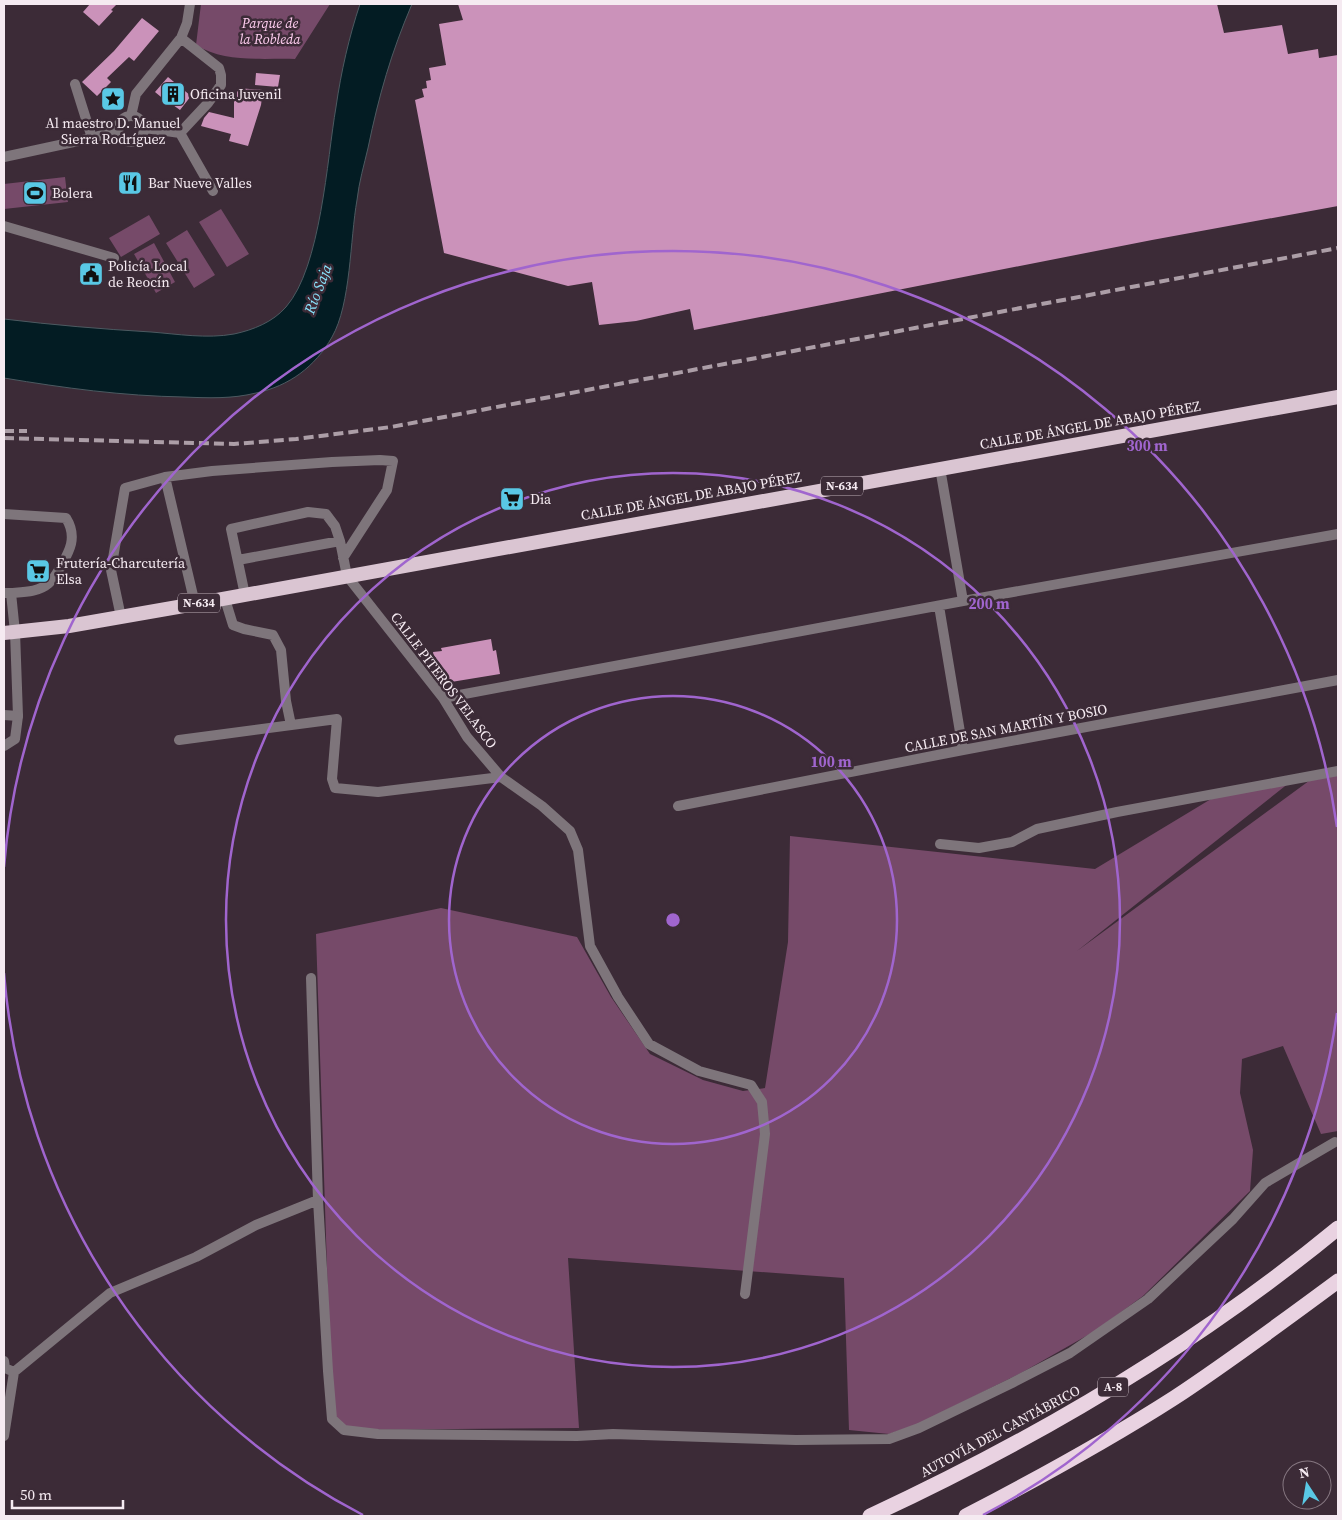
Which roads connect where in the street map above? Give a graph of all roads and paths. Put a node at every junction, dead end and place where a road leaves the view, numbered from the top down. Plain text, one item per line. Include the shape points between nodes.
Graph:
1 (190, 4) edge
2 (181, 38) junction
3 (75, 84) dead end
4 (131, 116) junction
5 (144, 128) junction
6 (118, 130) junction
7 (180, 133) junction
8 (92, 138) junction
9 (4, 157) edge
10 (213, 191) dead end
11 (4, 226) edge
12 (114, 258) dead end
13 (1338, 396) edge
14 (940, 468) junction
15 (165, 477) junction
16 (4, 514) edge
17 (1338, 534) edge
18 (340, 541) junction
19 (344, 558) junction
20 (238, 560) junction
21 (347, 576) junction
22 (8, 593) edge
23 (245, 595) junction
24 (225, 599) junction
25 (964, 601) junction
26 (195, 604) junction
27 (939, 606) junction
28 (121, 617) junction
29 (9, 632) edge
30 (1338, 680) edge
31 (444, 698) junction
32 (4, 715) edge
33 (18, 716) junction
34 (291, 725) junction
35 (178, 740) dead end
36 (4, 746) edge
37 (963, 750) junction
38 (1338, 771) edge
39 (501, 777) junction
40 (678, 806) dead end
41 (940, 844) dead end
42 (311, 978) dead end
43 (1335, 1142) dead end
44 (318, 1200) junction
45 (1338, 1228) edge
46 (1338, 1281) edge
47 (745, 1294) dead end
48 (4, 1360) edge
49 (14, 1372) junction
50 (4, 1436) edge
51 (870, 1516) edge
52 (966, 1516) edge

1 - 2 street
2 - 4 street via 136,94
2 - 7 street via 218,68 221,85
3 - 8 street
4 - 5 street via 140,119
4 - 6 street via 121,120
5 - 6 street via 141,138 132,142 122,139
5 - 7 street
6 - 8 street
7 - 10 street
8 - 9 street
11 - 12 street
13 - 14 highway, CALLE DE ÁNGEL DE ABAJO PÉREZ / N-634
14 - 21 highway, CALLE DE ÁNGEL DE ABAJO PÉREZ / N-634
14 - 25 street
15 - 19 street via 332,462 393,462 387,490
15 - 26 street
15 - 28 street via 125,488 111,570
16 - 22 street via 66,518 71,526 71,544 50,583 28,592
17 - 25 street
18 - 19 street
18 - 20 street
18 - 20 street via 326,514 308,512 232,529
19 - 21 street
20 - 23 street
21 - 23 highway, CALLE DE ÁNGEL DE ABAJO PÉREZ / N-634
21 - 31 street, CALLE PITEROS VELASCO
22 - 29 street
23 - 24 highway, CALLE DE ÁNGEL DE ABAJO PÉREZ / N-634
24 - 26 highway, CALLE DE ÁNGEL DE ABAJO PÉREZ / N-634
24 - 34 street via 233,625 273,634 281,650
25 - 27 street
26 - 28 highway, CALLE DE ÁNGEL DE ABAJO PÉREZ / N-634
27 - 31 street
27 - 37 street
28 - 29 highway, CALLE DE ÁNGEL DE ABAJO PÉREZ / N-634
29 - 33 street
30 - 37 street, CALLE DE SAN MARTÍN Y BOSIO
31 - 39 street, CALLE PITEROS VELASCO via 467,737
32 - 33 street
33 - 36 street via 15,739
34 - 35 street
34 - 39 street via 337,720 332,779 335,788 378,792
37 - 40 street, CALLE DE SAN MARTÍN Y BOSIO
38 - 41 street via 1037,829 1012,842 979,848
39 - 47 street, CALLE PITEROS VELASCO via 570,831 578,850 590,946 618,998 649,1044 699,1071 751,1085 762,1102 765,1134
42 - 44 street
43 - 44 street via 1265,1183 1233,1219 1148,1299 1078,1347 1012,1383 889,1439 378,1434 344,1430 332,1419
44 - 49 street via 256,1224 196,1257 110,1293
45 - 51 highway, AUTOVÍA DEL CANTÁBRICO / A-8 via 1207,1326 1106,1392 959,1474
46 - 52 highway via 1211,1373 1137,1421
48 - 49 street via 5,1368
49 - 50 street

